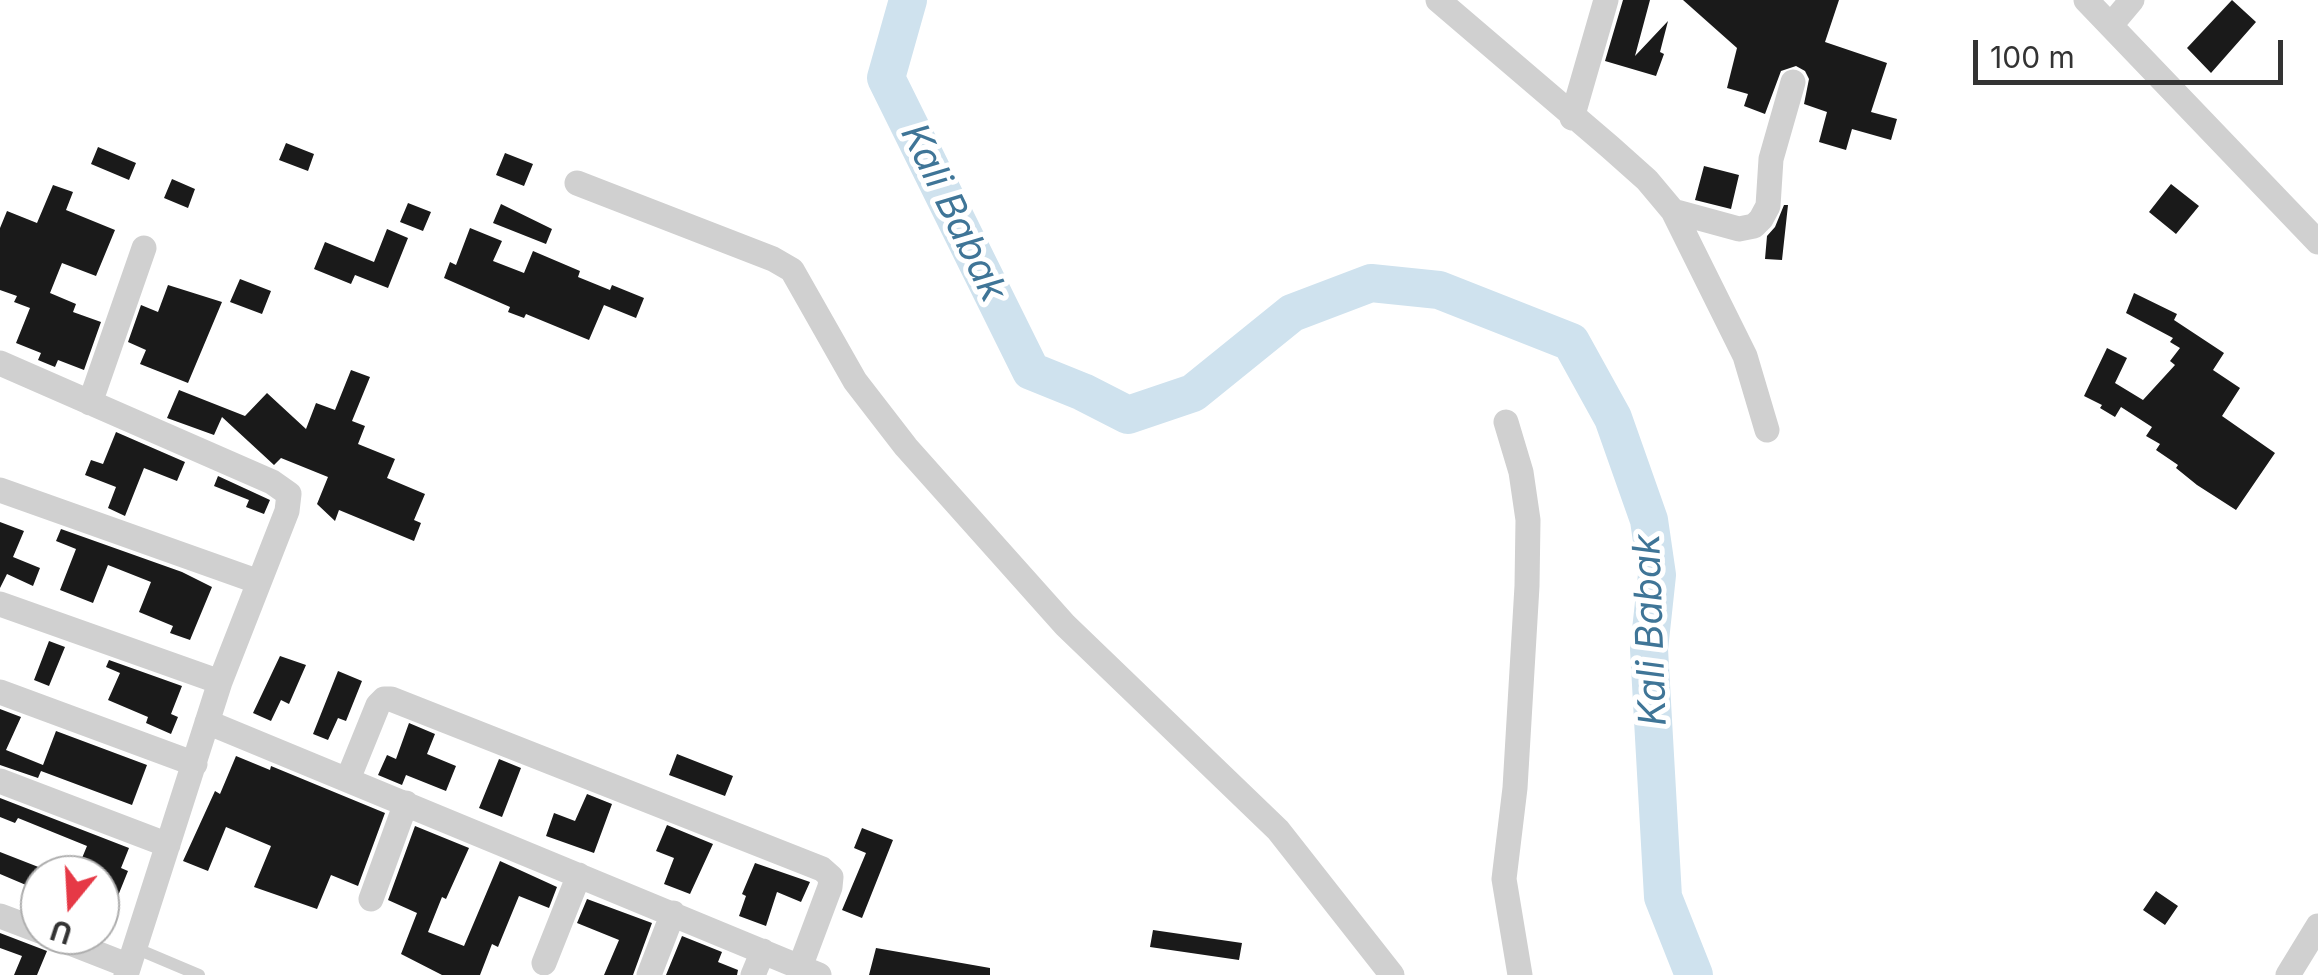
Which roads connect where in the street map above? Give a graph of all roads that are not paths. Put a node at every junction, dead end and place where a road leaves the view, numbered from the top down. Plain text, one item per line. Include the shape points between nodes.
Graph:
1 (1438, 0) edge
2 (1606, 0) edge
3 (2086, 0) edge
4 (2132, 0) edge
5 (2111, 24) junction
6 (1792, 82) dead end
7 (1572, 118) junction
8 (577, 183) dead end
9 (1673, 210) junction
10 (2318, 242) edge
11 (144, 248) dead end
12 (0, 363) edge
13 (90, 403) junction
14 (1506, 422) dead end
15 (1767, 430) dead end
16 (0, 490) edge
17 (259, 582) junction
18 (0, 604) edge
19 (220, 682) junction
20 (0, 692) edge
21 (207, 722) junction
22 (195, 764) junction
23 (348, 780) junction
24 (0, 781) edge
25 (406, 803) junction
26 (168, 845) junction
27 (580, 875) junction
28 (371, 899) dead end
29 (673, 913) junction
30 (2318, 926) edge
31 (130, 963) edge
32 (544, 963) dead end
33 (758, 963) edge
34 (810, 971) edge
35 (199, 975) edge
36 (649, 975) edge
37 (1392, 975) edge
38 (1520, 975) edge
39 (2288, 975) edge

1 - 7 street
2 - 7 street
3 - 5 street
4 - 5 street
5 - 10 street
6 - 9 street via 1761,220 1739,229
7 - 9 street
8 - 37 street via 792,270 855,381 906,448 1066,625 1278,830
9 - 15 street via 1745,356
11 - 13 street
12 - 13 street
13 - 17 street via 290,494
14 - 38 street via 1528,520 1504,879
16 - 17 street
17 - 19 street
18 - 19 street
19 - 21 street
20 - 22 street
21 - 22 street
21 - 23 street
22 - 26 street
23 - 25 street
23 - 34 street via 378,705 392,699 822,869 830,886
24 - 26 street
25 - 27 street
25 - 28 street
26 - 31 street
27 - 29 street
27 - 32 street
29 - 33 street
29 - 36 street
30 - 39 street
31 - 35 lane
33 - 34 street

